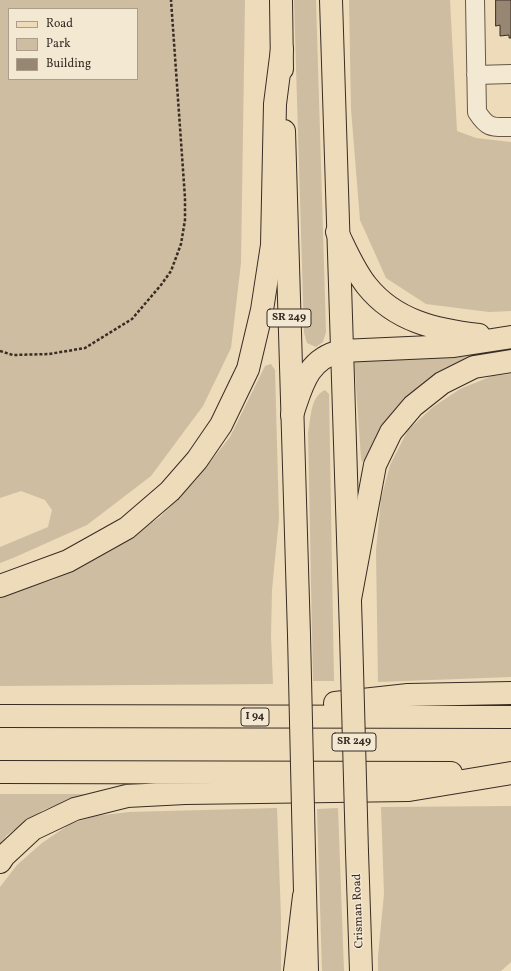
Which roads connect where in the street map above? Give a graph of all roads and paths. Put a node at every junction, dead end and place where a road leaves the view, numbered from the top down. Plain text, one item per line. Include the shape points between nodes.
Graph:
1 (171, 0) edge
2 (281, 0) edge
3 (331, 0) edge
4 (475, 0) edge
5 (282, 49) junction
6 (511, 74) edge
7 (476, 75) junction
8 (511, 127) edge
9 (337, 232) junction
10 (507, 338) edge
11 (0, 351) edge
12 (341, 351) junction
13 (511, 361) edge
14 (292, 415) junction
15 (0, 586) edge
16 (350, 600) junction
17 (511, 693) edge
18 (0, 716) edge
19 (207, 716) junction
20 (511, 717) edge
21 (0, 772) edge
22 (511, 773) edge
23 (0, 862) edge
24 (304, 896) junction
25 (295, 971) edge
26 (307, 971) edge
27 (361, 971) edge

1 - 11 path via 185,198 181,244 171,270 161,286 132,319 85,348 49,354 13,355
2 - 5 main road, SR 249
3 - 9 main road, SR 249
4 - 7 lane
5 - 14 main road, SR 249
5 - 15 main road via 274,104 272,245 262,310 248,370 221,425 197,460 170,491 127,528 68,561
6 - 7 lane
7 - 8 lane via 478,112 484,123 494,127
9 - 10 main road via 358,274 394,311 434,328
9 - 12 main road, SR 249
10 - 12 main road via 454,346
12 - 14 main road via 318,361 307,374
12 - 16 main road, SR 249
13 - 16 main road via 474,368 442,383 413,406 392,432 375,465
14 - 24 main road, SR 249, bridge
16 - 27 main road, Crisman Road / SR 249, bridge
17 - 19 main road via 408,695
18 - 19 main road, I 94
19 - 20 main road, I 94
21 - 22 main road
22 - 23 main road via 409,790 127,796 75,809 33,829
24 - 25 main road
24 - 26 main road, SR 249

